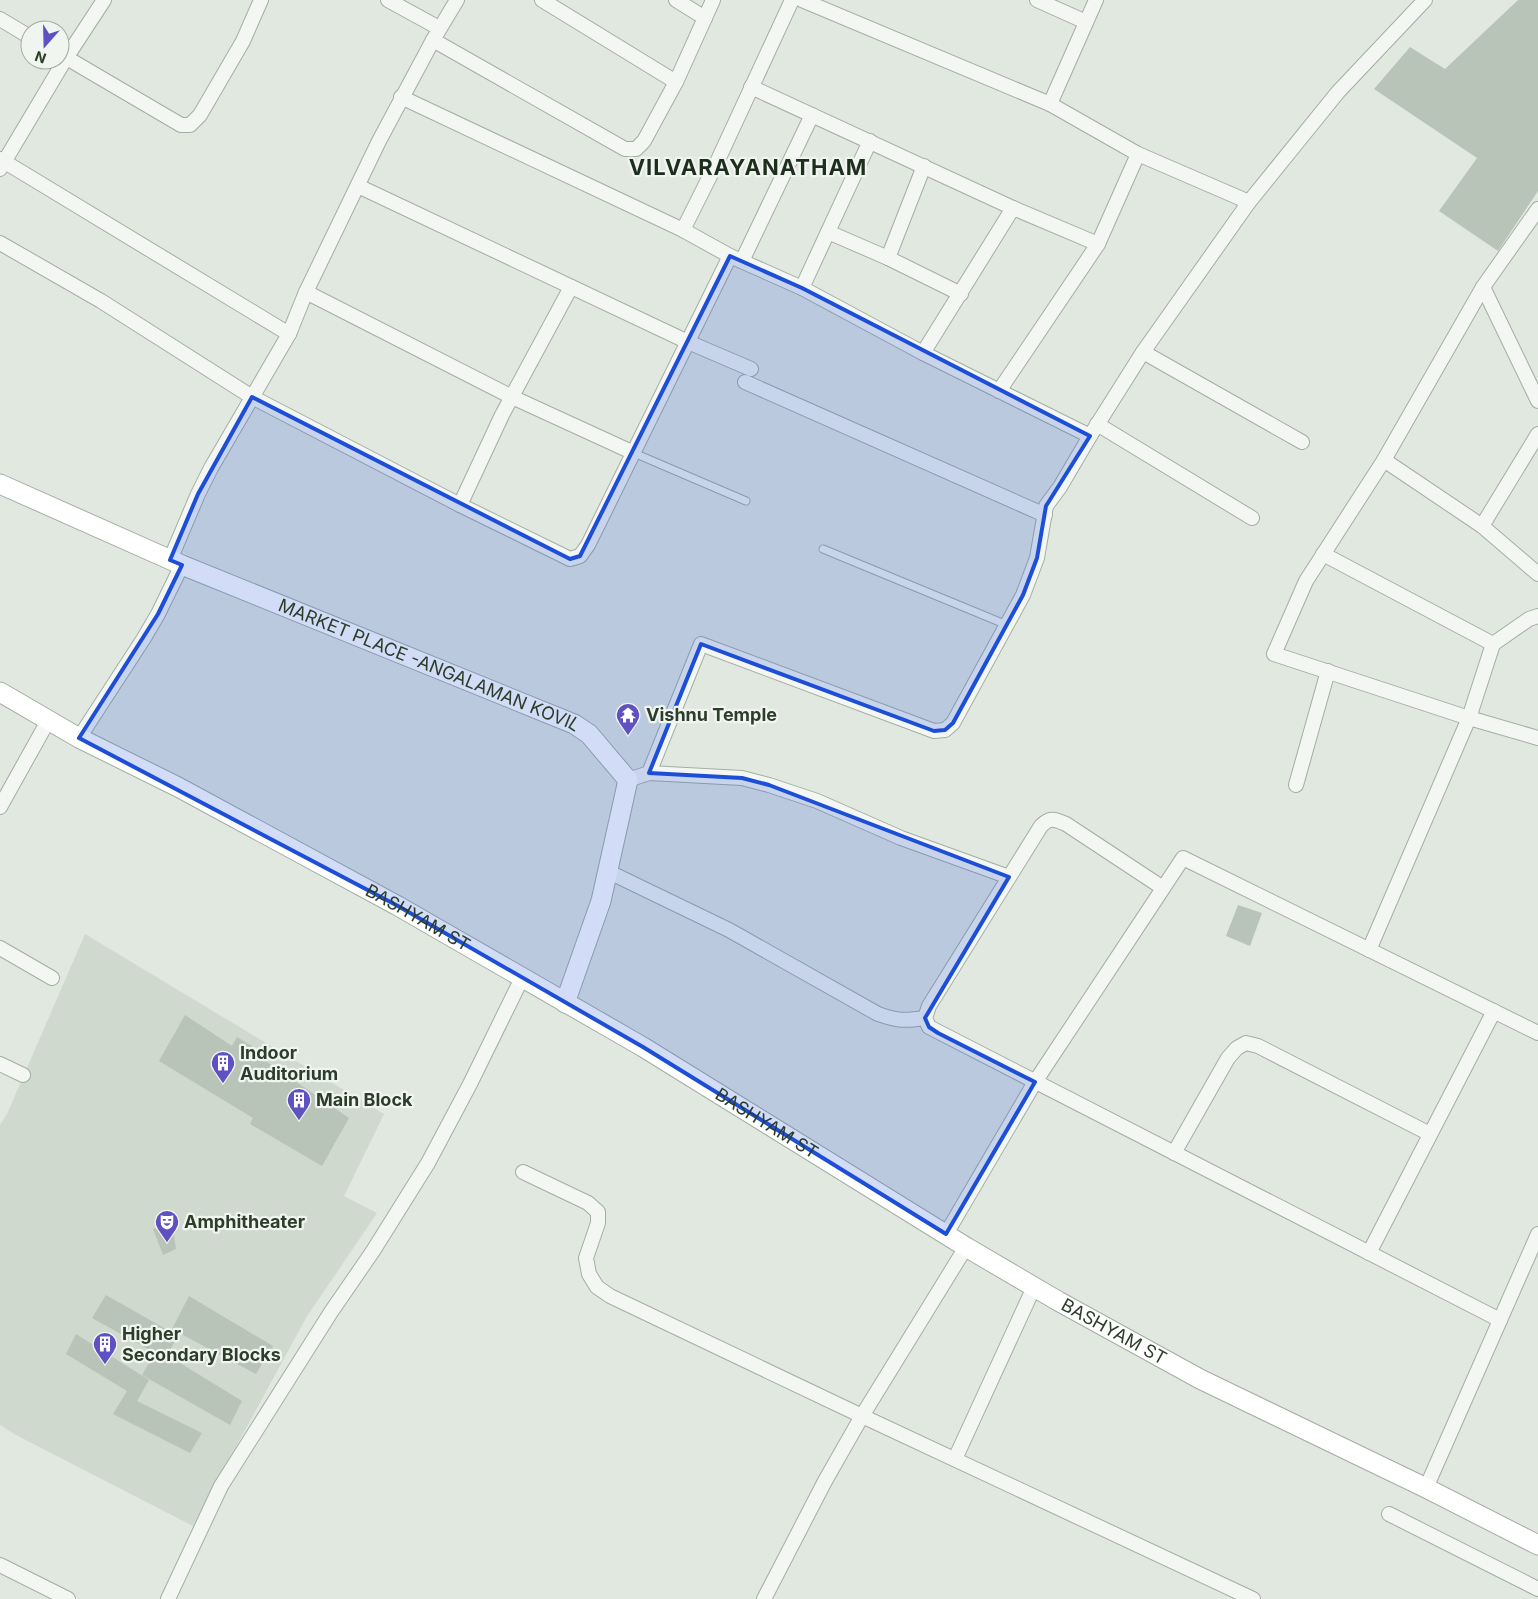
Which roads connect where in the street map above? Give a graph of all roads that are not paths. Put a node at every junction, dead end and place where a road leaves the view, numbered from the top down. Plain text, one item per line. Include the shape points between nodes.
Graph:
1 (104, 0) edge
2 (261, 0) edge
3 (388, 0) edge
4 (457, 0) edge
5 (542, 0) edge
6 (676, 0) edge
7 (713, 0) edge
8 (792, 0) edge
9 (802, 0) edge
10 (1037, 0) edge
11 (1096, 0) edge
12 (1425, 0) edge
13 (705, 18) junction
14 (0, 20) edge
15 (1086, 22) junction
16 (20, 31) edge
17 (436, 34) junction
18 (70, 46) edge
19 (70, 60) edge
20 (55, 70) edge
21 (676, 82) junction
22 (751, 87) junction
23 (401, 97) junction
24 (1050, 104) junction
25 (812, 114) junction
26 (870, 141) junction
27 (1138, 154) junction
28 (1, 163) edge
29 (924, 166) junction
30 (358, 186) junction
31 (1249, 202) junction
32 (1012, 208) junction
33 (1538, 209) edge
34 (682, 230) junction
35 (828, 232) junction
36 (0, 243) edge
37 (1098, 244) junction
38 (888, 258) junction
39 (736, 259) junction
40 (571, 287) junction
41 (1483, 287) junction
42 (802, 288) junction
43 (306, 292) junction
44 (960, 294) junction
45 (289, 334) junction
46 (688, 342) junction
47 (1143, 352) junction
48 (923, 353) junction
49 (751, 369) dead end
50 (745, 382) dead end
51 (1000, 391) junction
52 (252, 397) junction
53 (512, 397) junction
54 (1538, 400) edge
55 (1097, 424) junction
56 (1538, 434) edge
57 (1090, 436) junction
58 (1302, 442) dead end
59 (634, 453) junction
60 (1384, 460) junction
61 (0, 484) edge
62 (746, 501) dead end
63 (460, 504) junction
64 (1045, 515) junction
65 (1252, 518) dead end
66 (1482, 526) junction
67 (823, 549) dead end
68 (1323, 554) junction
69 (176, 562) junction
70 (1538, 574) edge
71 (1538, 616) edge
72 (1008, 625) junction
73 (1493, 644) junction
74 (1328, 672) junction
75 (0, 692) edge
76 (1469, 718) junction
77 (48, 721) junction
78 (79, 738) junction
79 (1538, 738) edge
80 (649, 773) junction
81 (628, 780) junction
82 (1296, 785) dead end
83 (0, 807) edge
84 (609, 872) junction
85 (1009, 877) junction
86 (1163, 888) junction
87 (0, 948) edge
88 (1369, 950) junction
89 (52, 978) dead end
90 (522, 978) junction
91 (565, 1003) junction
92 (1494, 1011) junction
93 (925, 1018) junction
94 (1538, 1033) edge
95 (0, 1064) edge
96 (22, 1075) dead end
97 (1035, 1082) junction
98 (1430, 1134) junction
99 (1174, 1153) junction
100 (523, 1172) dead end
101 (946, 1234) junction
102 (1538, 1234) edge
103 (966, 1247) junction
104 (1369, 1252) junction
105 (1034, 1287) junction
106 (1500, 1320) junction
107 (862, 1416) junction
108 (955, 1459) junction
109 (1426, 1488) junction
110 (1389, 1514) dead end
111 (1538, 1545) edge
112 (0, 1565) edge
113 (1538, 1589) edge
114 (68, 1599) edge
115 (168, 1599) edge
116 (764, 1599) edge
117 (1253, 1599) edge

1 - 18 street
2 - 19 street via 243,41 200,115 190,125 181,125
3 - 17 street
4 - 17 street
5 - 21 street
6 - 13 street
7 - 13 street
8 - 22 street
9 - 24 street
10 - 15 street
11 - 15 street
12 - 31 street via 1338,92
13 - 21 street
14 - 16 street
15 - 24 street
17 - 21 street via 625,149 636,149 644,141
17 - 23 street
20 - 28 street
22 - 25 street
22 - 34 street
23 - 30 street
23 - 34 street
24 - 27 street
25 - 26 street
25 - 39 street
26 - 29 street
26 - 35 street
27 - 31 street
27 - 37 street
28 - 45 street
29 - 32 street
29 - 38 street
30 - 40 street
30 - 43 street
31 - 47 street
32 - 37 street
32 - 44 street
33 - 41 street
34 - 39 street
35 - 38 street
35 - 42 street
36 - 52 street via 101,301
37 - 51 street
38 - 44 street
39 - 42 street
39 - 46 street
40 - 46 street
40 - 53 street
41 - 54 street
41 - 60 street
42 - 48 street
43 - 45 street
43 - 53 street
44 - 48 street
45 - 52 street
46 - 49 street
46 - 59 street
47 - 55 street
47 - 58 street
48 - 51 street
50 - 64 street
51 - 57 street
52 - 63 street
52 - 69 street via 206,476
53 - 59 street
53 - 63 street
55 - 57 street
55 - 65 street
56 - 66 street
57 - 64 street via 1046,506
59 - 62 lane
59 - 63 street via 580,556 570,558
60 - 66 street
60 - 68 street
61 - 69 street, MARKET PLACE -ANGALAMAN KOVIL
64 - 72 street via 1036,558
66 - 70 street
67 - 72 lane
68 - 73 street
68 - 74 street via 1306,581 1274,654
69 - 78 street via 158,614
69 - 81 street, MARKET PLACE -ANGALAMAN KOVIL via 574,724 588,734
71 - 73 street
72 - 80 street via 952,723 945,730 934,731 701,644
73 - 76 street
74 - 76 street
74 - 82 street
75 - 77 street, BASHYAM ST
76 - 79 street
76 - 88 street
77 - 78 street, BASHYAM ST
77 - 83 street
78 - 90 street, BASHYAM ST via 178,787 398,906
80 - 81 street
80 - 85 street via 742,778 769,785
81 - 84 street
84 - 91 street
84 - 93 street via 729,930 878,1014 904,1021
85 - 86 street via 1040,826 1047,820 1056,819
85 - 93 street via 929,1006
86 - 88 street via 1183,858
86 - 97 street
87 - 89 street
88 - 92 street
90 - 91 street, BASHYAM ST
90 - 115 street via 428,1163 221,1486
91 - 101 street, BASHYAM ST via 643,1047
92 - 94 street
92 - 98 street
93 - 97 street via 929,1027 938,1033
95 - 96 street
97 - 99 street
97 - 101 street
98 - 99 street via 1258,1046 1246,1043 1228,1058
98 - 104 street
99 - 104 street
100 - 107 street via 598,1212 598,1223 586,1258 589,1274 597,1288
101 - 103 street, BASHYAM ST
102 - 106 street
103 - 105 street, BASHYAM ST
103 - 107 street
104 - 106 street
105 - 108 street
105 - 109 street, BASHYAM ST via 1200,1379
106 - 109 street
107 - 108 street
107 - 116 street
108 - 117 street
109 - 111 street, BASHYAM ST
110 - 113 street
112 - 114 street

